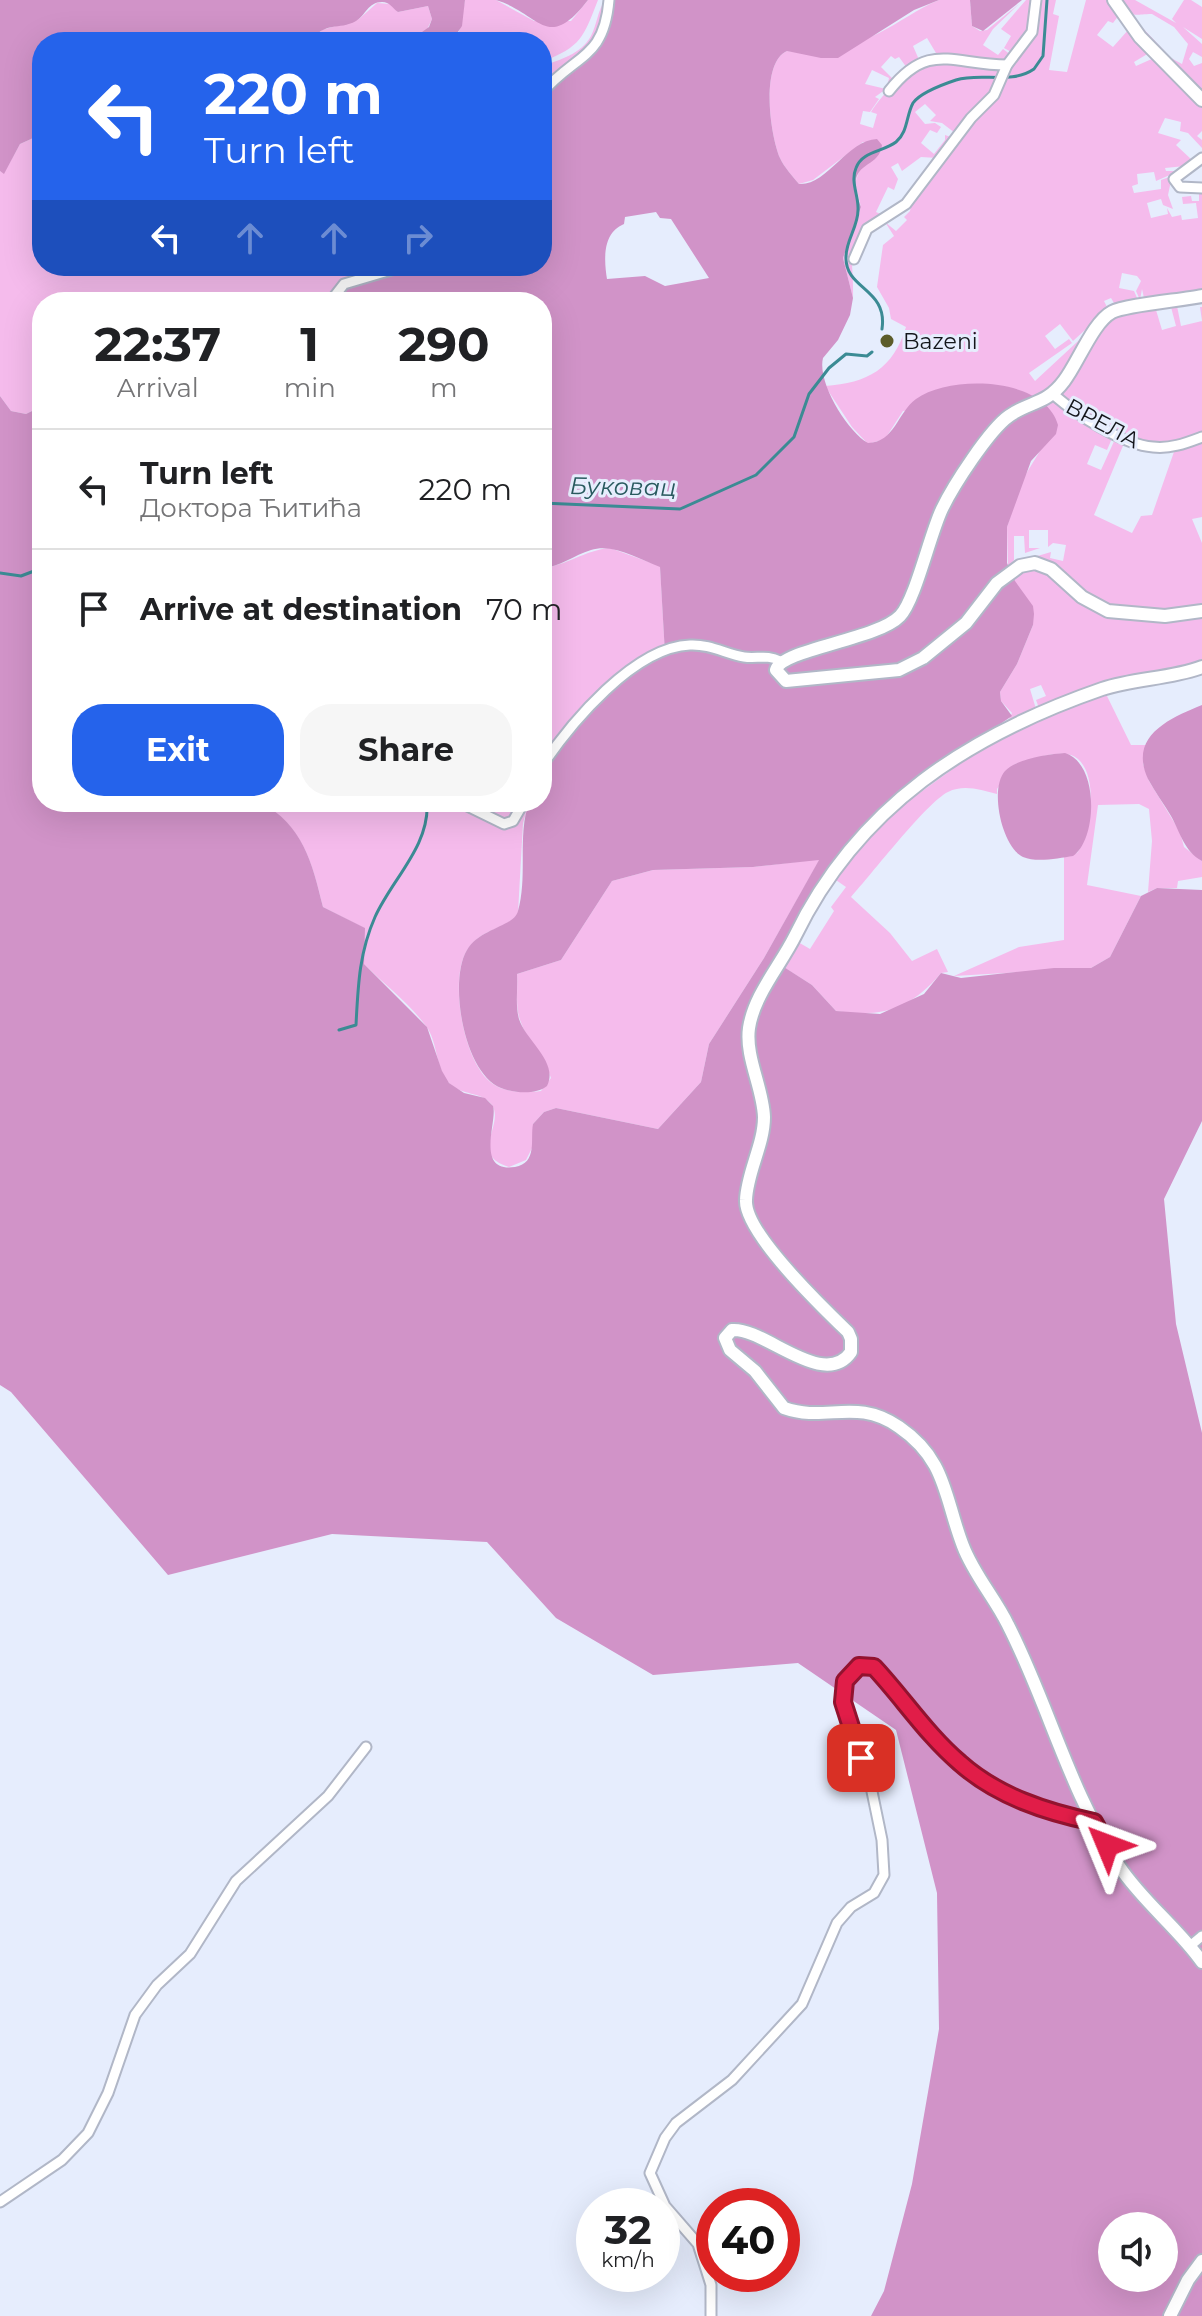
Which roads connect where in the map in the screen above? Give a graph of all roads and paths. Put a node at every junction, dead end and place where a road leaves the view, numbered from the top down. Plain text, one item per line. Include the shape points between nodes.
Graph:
1 (609, 0) edge
2 (1036, 0) edge
3 (1114, 0) edge
4 (1003, 73) junction
5 (552, 84) edge
6 (889, 91) dead end
7 (1202, 100) edge
8 (1202, 158) edge
9 (1202, 188) edge
10 (854, 259) dead end
11 (371, 276) edge
12 (338, 292) edge
13 (1202, 296) edge
14 (1054, 395) junction
15 (1202, 437) edge
16 (1202, 611) edge
17 (780, 661) junction
18 (1202, 667) edge
19 (552, 750) edge
20 (479, 812) edge
21 (518, 812) edge
22 (366, 1747) dead end
23 (1094, 1822) junction
24 (1202, 1936) edge
25 (1190, 1946) junction
26 (1202, 1962) edge
27 (0, 2202) edge
28 (1202, 2261) edge
29 (711, 2316) edge
30 (1170, 2316) edge

1 - 5 street via 607,24 597,45
2 - 4 street via 1032,32
3 - 7 street via 1140,37
4 - 6 street via 937,56 908,69
4 - 10 street via 994,95 910,199 867,229
8 - 9 street via 1174,179 1180,187
11 - 12 street via 344,284
13 - 14 street, ВРЕЛА via 1112,312
14 - 15 street, ВРЕЛА via 1089,420 1147,447 1170,447
14 - 17 street via 1005,418 951,491 900,616 864,636
16 - 17 street via 1165,616 1108,611 1035,563 1020,566 997,583 966,623 899,670 786,681 776,670
17 - 19 street via 694,644 667,650 636,666 596,700
18 - 23 street via 1104,689 1017,721 956,758 872,822 808,907 758,1000 748,1033 764,1119 747,1188 747,1212 806,1291 848,1332 852,1345 842,1361 820,1363 738,1330 728,1333 725,1344 784,1408 815,1415 858,1410 876,1415 927,1449 963,1547 1007,1623
20 - 21 street via 504,824
22 - 27 street via 328,1796 236,1881 190,1954 149,1995 135,2015 88,2133 62,2160
23 - 25 street via 1129,1879
23 - 29 street via 998,1791 960,1764 874,1667 859,1666 845,1681 843,1702 869,1777 884,1875 874,1893 837,1923 802,2004 732,2080 676,2123 650,2173 665,2206 698,2244 711,2285
24 - 25 street
25 - 26 street
28 - 30 street

